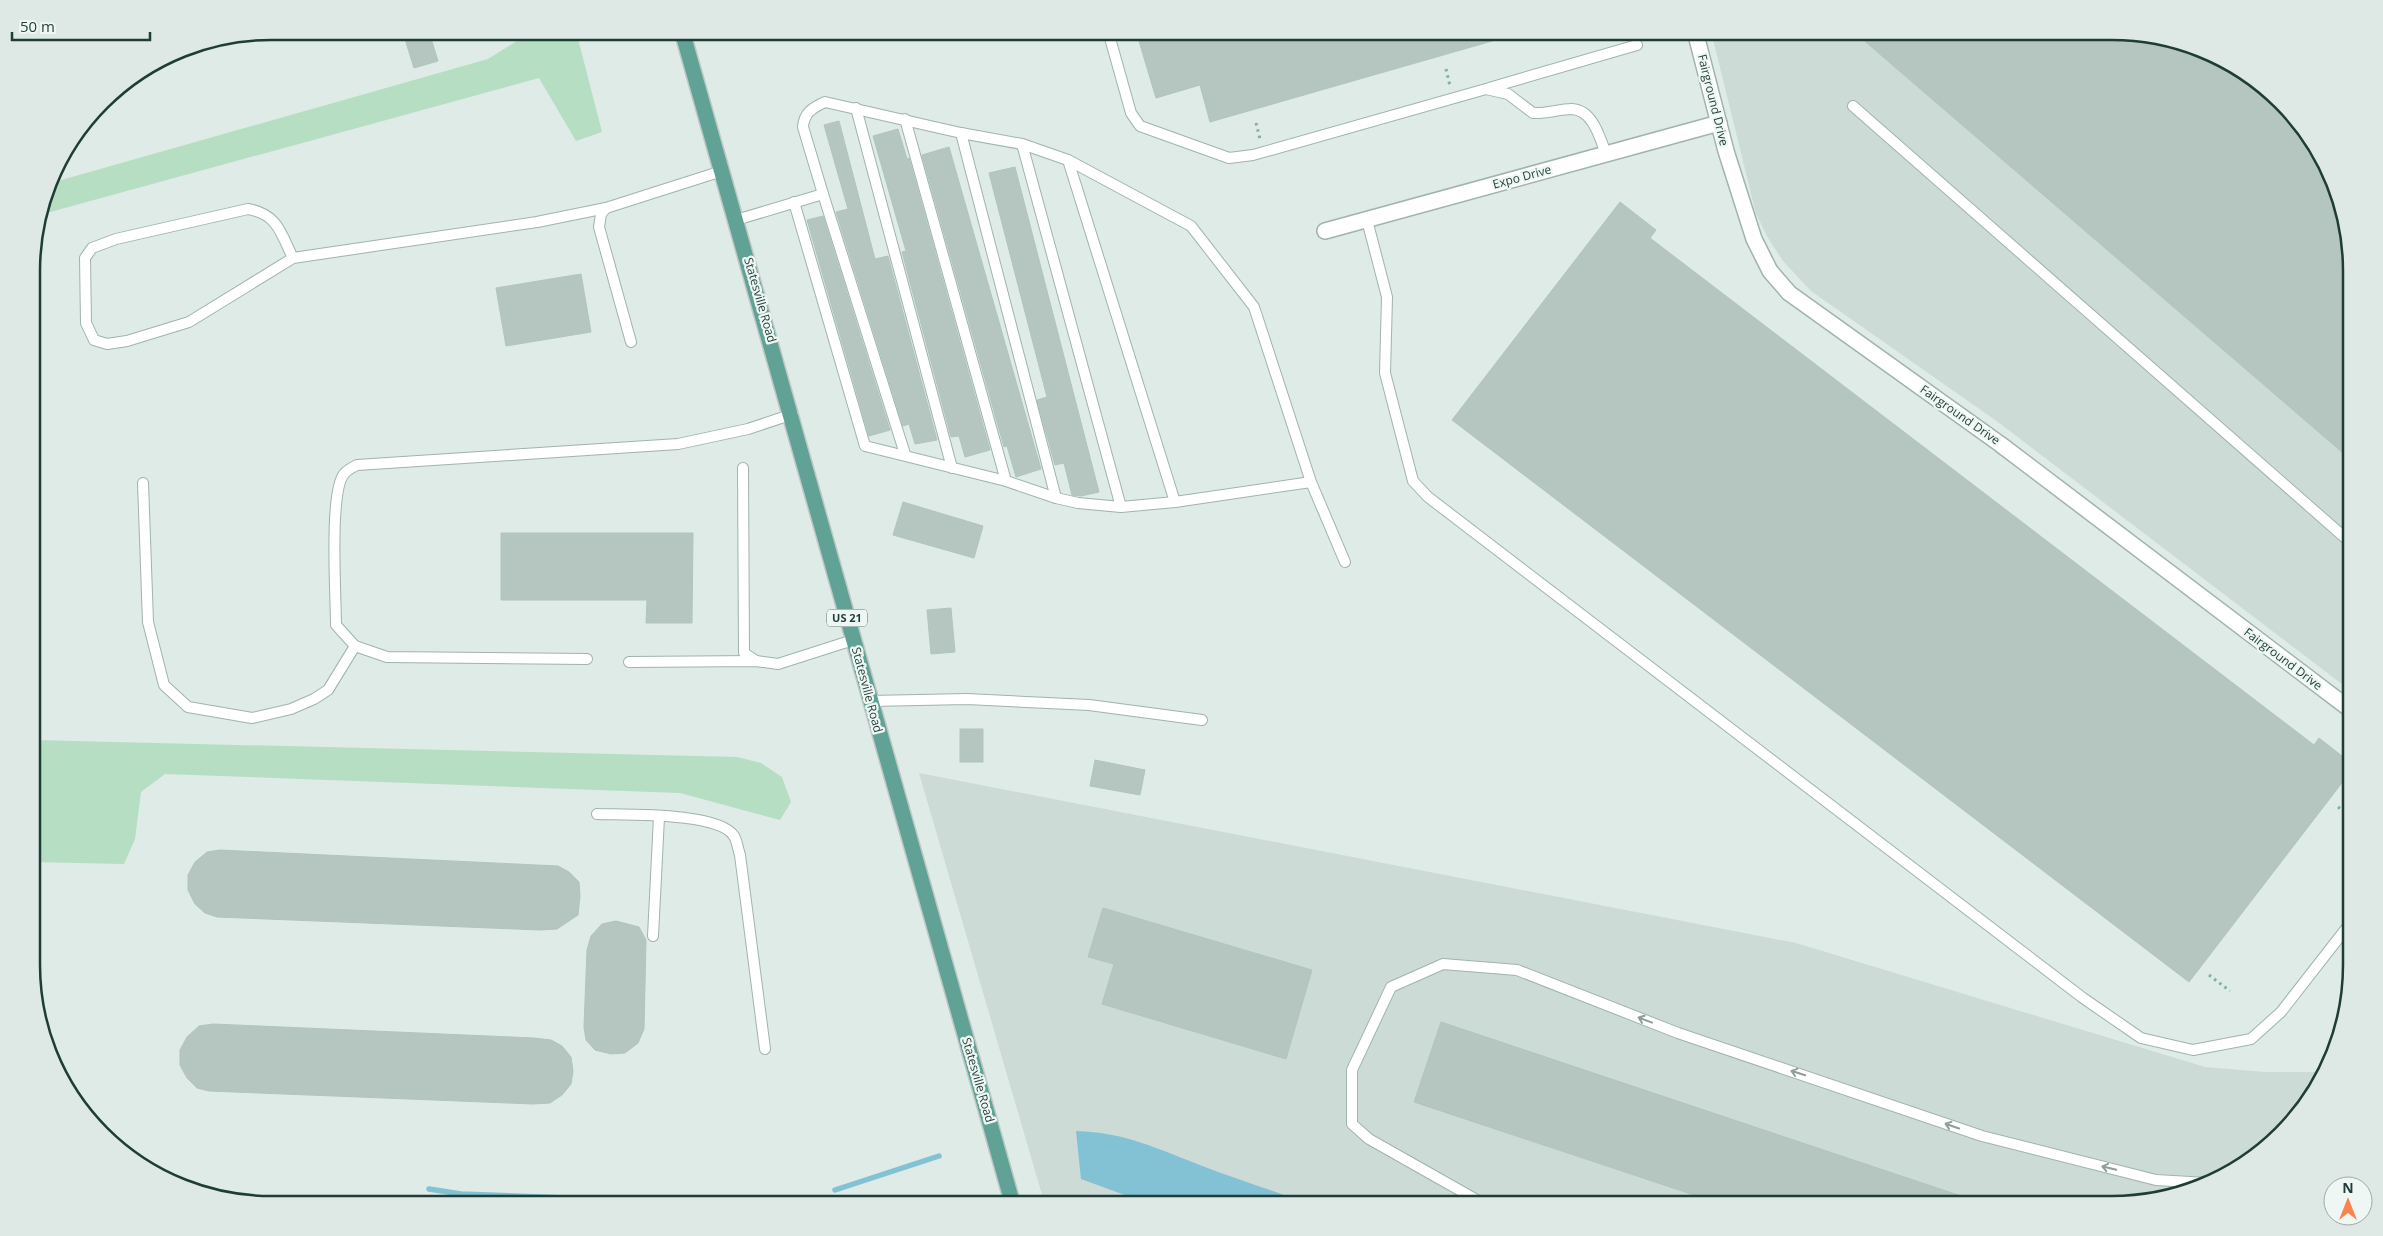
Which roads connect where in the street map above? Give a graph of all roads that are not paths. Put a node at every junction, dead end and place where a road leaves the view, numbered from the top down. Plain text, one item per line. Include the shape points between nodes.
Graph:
1 (685, 40) edge
2 (1111, 40) edge
3 (1697, 40) edge
4 (1636, 45) dead end
5 (1486, 89) junction
6 (1852, 106) dead end
7 (856, 108) junction
8 (905, 119) junction
9 (1719, 123) junction
10 (961, 133) junction
11 (1022, 144) junction
12 (1606, 154) junction
13 (1068, 160) junction
14 (722, 171) junction
15 (823, 194) junction
16 (794, 202) junction
17 (606, 208) junction
18 (736, 220) junction
19 (1367, 220) junction
20 (1326, 231) dead end
21 (293, 258) junction
22 (632, 342) dead end
23 (793, 414) junction
24 (905, 454) junction
25 (743, 468) dead end
26 (952, 468) junction
27 (1006, 481) junction
28 (1311, 482) junction
29 (143, 483) dead end
30 (1056, 498) junction
31 (1175, 502) junction
32 (1122, 507) junction
33 (2343, 536) edge
34 (1345, 562) dead end
35 (853, 640) junction
36 (355, 646) junction
37 (587, 659) dead end
38 (756, 661) junction
39 (629, 662) dead end
40 (870, 701) junction
41 (2343, 704) edge
42 (1202, 720) dead end
43 (597, 814) dead end
44 (659, 817) junction
45 (2343, 933) edge
46 (653, 936) dead end
47 (765, 1049) dead end
48 (2191, 1182) edge
49 (1007, 1196) edge
50 (1470, 1196) edge

1 - 14 main road, Statesville Road / US 21
2 - 5 lane via 1131,113 1140,126 1229,158 1253,155
3 - 9 street, Fairground Drive
4 - 5 lane
5 - 12 lane via 1508,94 1533,113 1574,109 1583,113 1592,121
6 - 33 lane
7 - 8 lane
7 - 15 lane via 824,102 812,108 804,118 803,128
7 - 26 lane
8 - 10 lane
8 - 27 lane
9 - 12 street, Expo Drive
9 - 41 street, Fairground Drive via 1754,239 1770,271 1789,293 2000,444
10 - 11 lane
10 - 30 lane
11 - 13 lane
11 - 32 lane
12 - 19 street, Expo Drive
13 - 28 lane via 1191,226 1254,307
13 - 31 lane
14 - 17 lane
14 - 18 main road, Statesville Road / US 21
15 - 16 lane
15 - 24 lane
16 - 18 lane
16 - 24 lane via 865,446
17 - 21 lane via 537,222
17 - 22 lane via 599,226
18 - 23 main road, Statesville Road / US 21
19 - 20 street, Expo Drive
19 - 45 lane via 1388,297 1386,373 1413,481 1428,497 2083,998 2141,1038 2193,1050 2251,1039 2282,1012
21 - 21 lane via 189,322 136,339 107,344 94,340 86,324 85,258 92,248 116,239 248,209 263,211 274,221
23 - 35 main road, Statesville Road / US 21
23 - 36 lane via 748,429 678,444 357,465 344,473 338,486 336,512 336,625
24 - 26 lane
25 - 38 lane via 744,653
26 - 27 lane
27 - 30 lane
28 - 31 lane
28 - 34 lane
29 - 36 lane via 148,622 164,685 188,707 252,718 291,709 328,690
30 - 32 lane
31 - 32 lane
35 - 38 lane via 778,664
35 - 40 main road, Statesville Road / US 21
36 - 37 lane via 387,656
38 - 39 lane
40 - 42 lane via 967,699 1089,705
40 - 49 main road, Statesville Road / US 21
43 - 44 lane
44 - 46 lane
44 - 47 lane via 695,818 717,823 734,836 740,855
48 -> 50 lane via 2156,1180 1982,1136 1678,1033 1517,970 1443,964 1391,987 1352,1070 1352,1124 1369,1139

